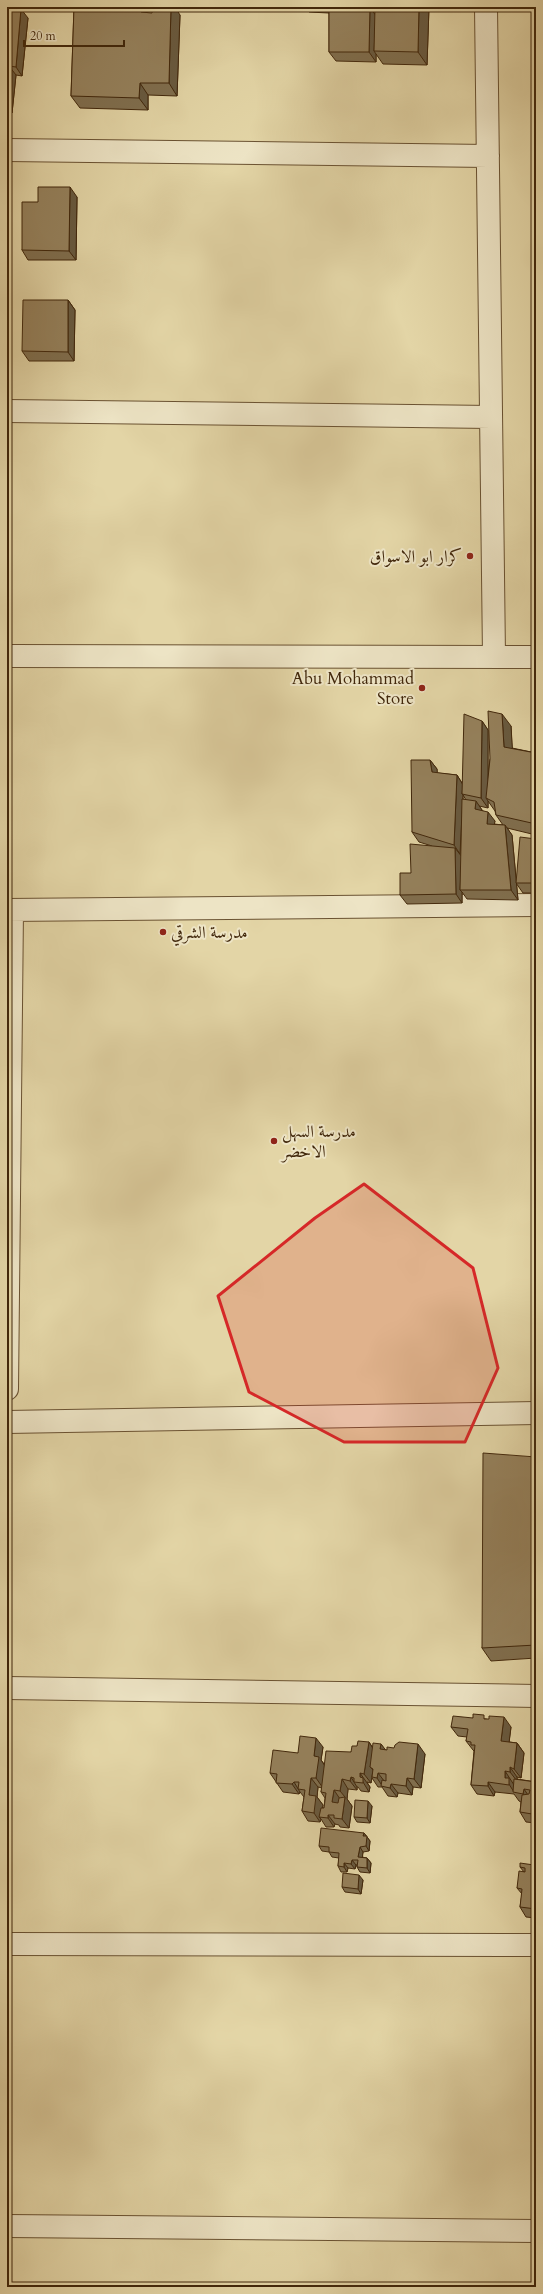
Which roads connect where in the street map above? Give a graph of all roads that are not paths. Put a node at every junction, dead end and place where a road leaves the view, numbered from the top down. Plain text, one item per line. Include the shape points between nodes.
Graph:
1 (486, 7) edge
2 (7, 150) edge
3 (488, 156) junction
4 (7, 411) edge
5 (491, 417) junction
6 (7, 656) edge
7 (494, 656) junction
8 (536, 657) edge
9 (536, 905) edge
10 (10, 910) edge
11 (8, 1168) edge
12 (7, 1389) edge
13 (536, 1413) edge
14 (7, 1422) edge
15 (7, 1688) edge
16 (536, 1696) edge
17 (7, 1944) edge
18 (536, 1945) edge
19 (7, 2226) edge
20 (536, 2231) edge

1 - 3 street
2 - 3 street
3 - 5 street
4 - 5 street
5 - 7 street
6 - 7 street
7 - 8 street
9 - 10 street
10 - 11 street
11 - 12 street
13 - 14 street
15 - 16 street
17 - 18 street
19 - 20 street

